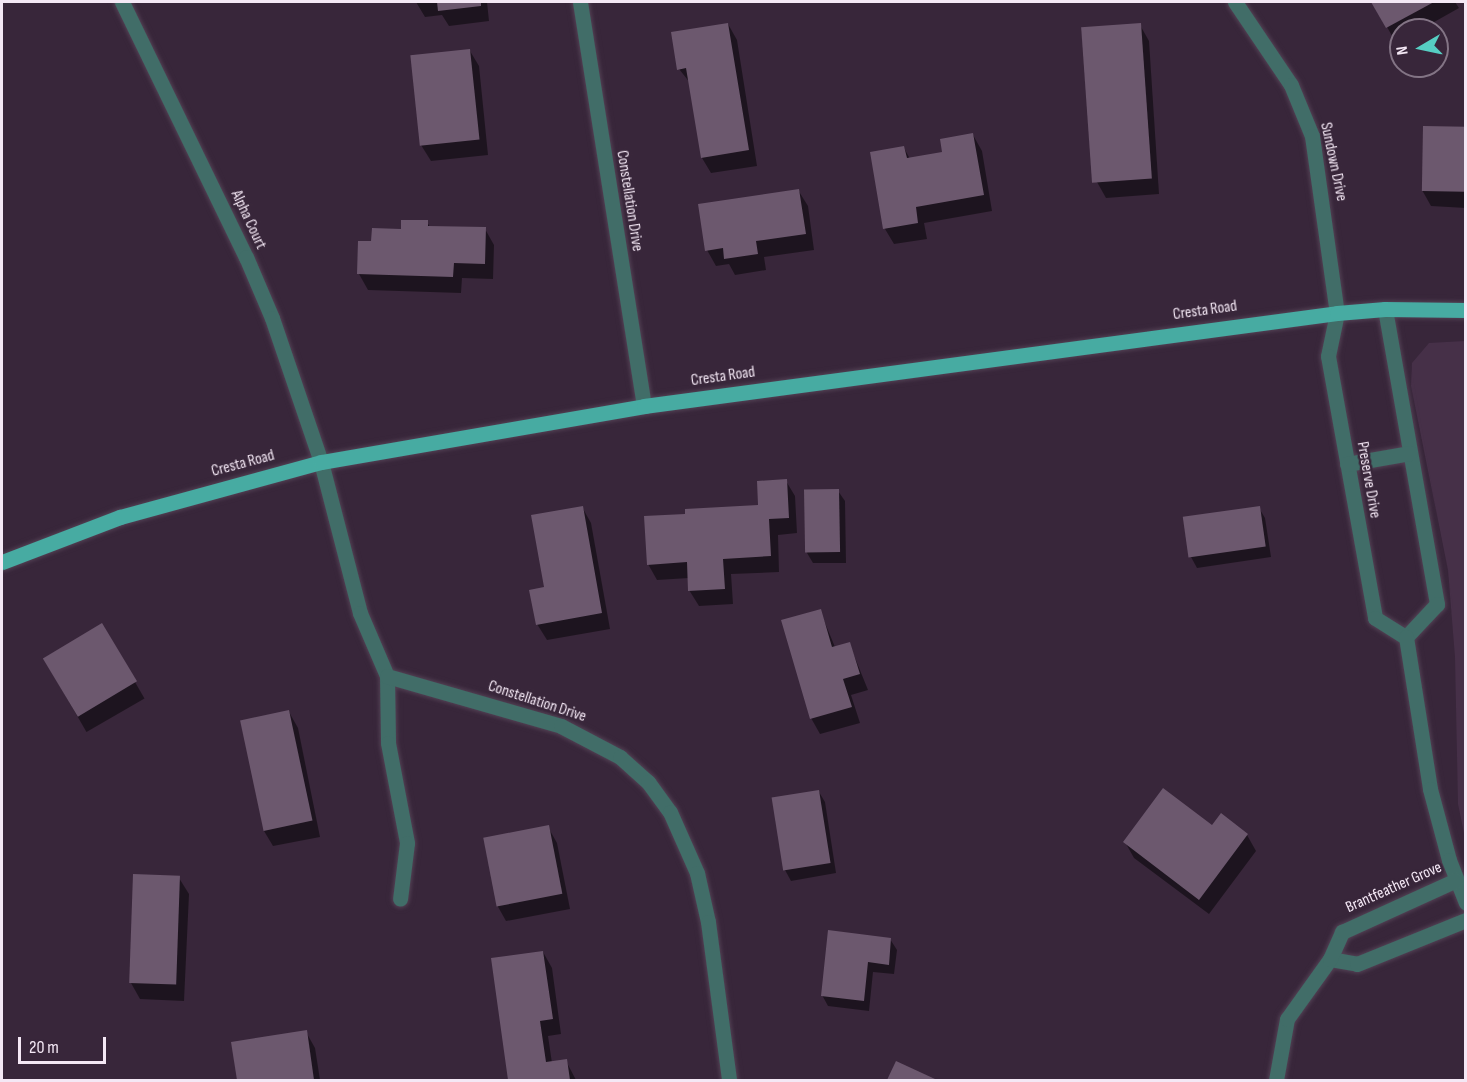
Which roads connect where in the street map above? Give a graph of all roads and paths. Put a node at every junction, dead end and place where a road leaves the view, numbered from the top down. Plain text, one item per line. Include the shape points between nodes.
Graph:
1 (122, 2) edge
2 (580, 2) edge
3 (1235, 2) edge
4 (1385, 309) junction
5 (1466, 310) edge
6 (1337, 313) junction
7 (644, 406) junction
8 (1410, 453) junction
9 (321, 462) junction
10 (1347, 464) junction
11 (2, 562) edge
12 (1406, 637) junction
13 (387, 676) junction
14 (1456, 880) junction
15 (400, 899) dead end
16 (1466, 903) edge
17 (1466, 920) edge
18 (1330, 959) junction
19 (729, 1080) edge
20 (1276, 1080) edge

1 - 9 street, Alpha Court via 246,257 272,318
2 - 7 street, Constellation Drive
3 - 6 street, Sundown Drive via 1291,85 1312,136
4 - 5 main road, Cresta Road
4 - 6 main road, Cresta Road
4 - 8 street
6 - 7 main road, Cresta Road
6 - 10 street, Preserve Drive via 1328,356
7 - 9 main road, Cresta Road
8 - 10 street
8 - 12 street via 1437,604
9 - 11 main road, Cresta Road via 120,517
9 - 13 street via 360,613
10 - 12 street, Preserve Drive via 1375,618
12 - 14 street via 1430,789
13 - 15 street via 388,743 407,843
13 - 19 street, Constellation Drive via 561,726 620,757 648,782 670,812 697,873 708,922
14 - 16 street
14 - 18 street, Brantfeather Grove via 1342,932
17 - 18 street via 1357,964
18 - 20 street, Brantfeather Grove via 1287,1019

